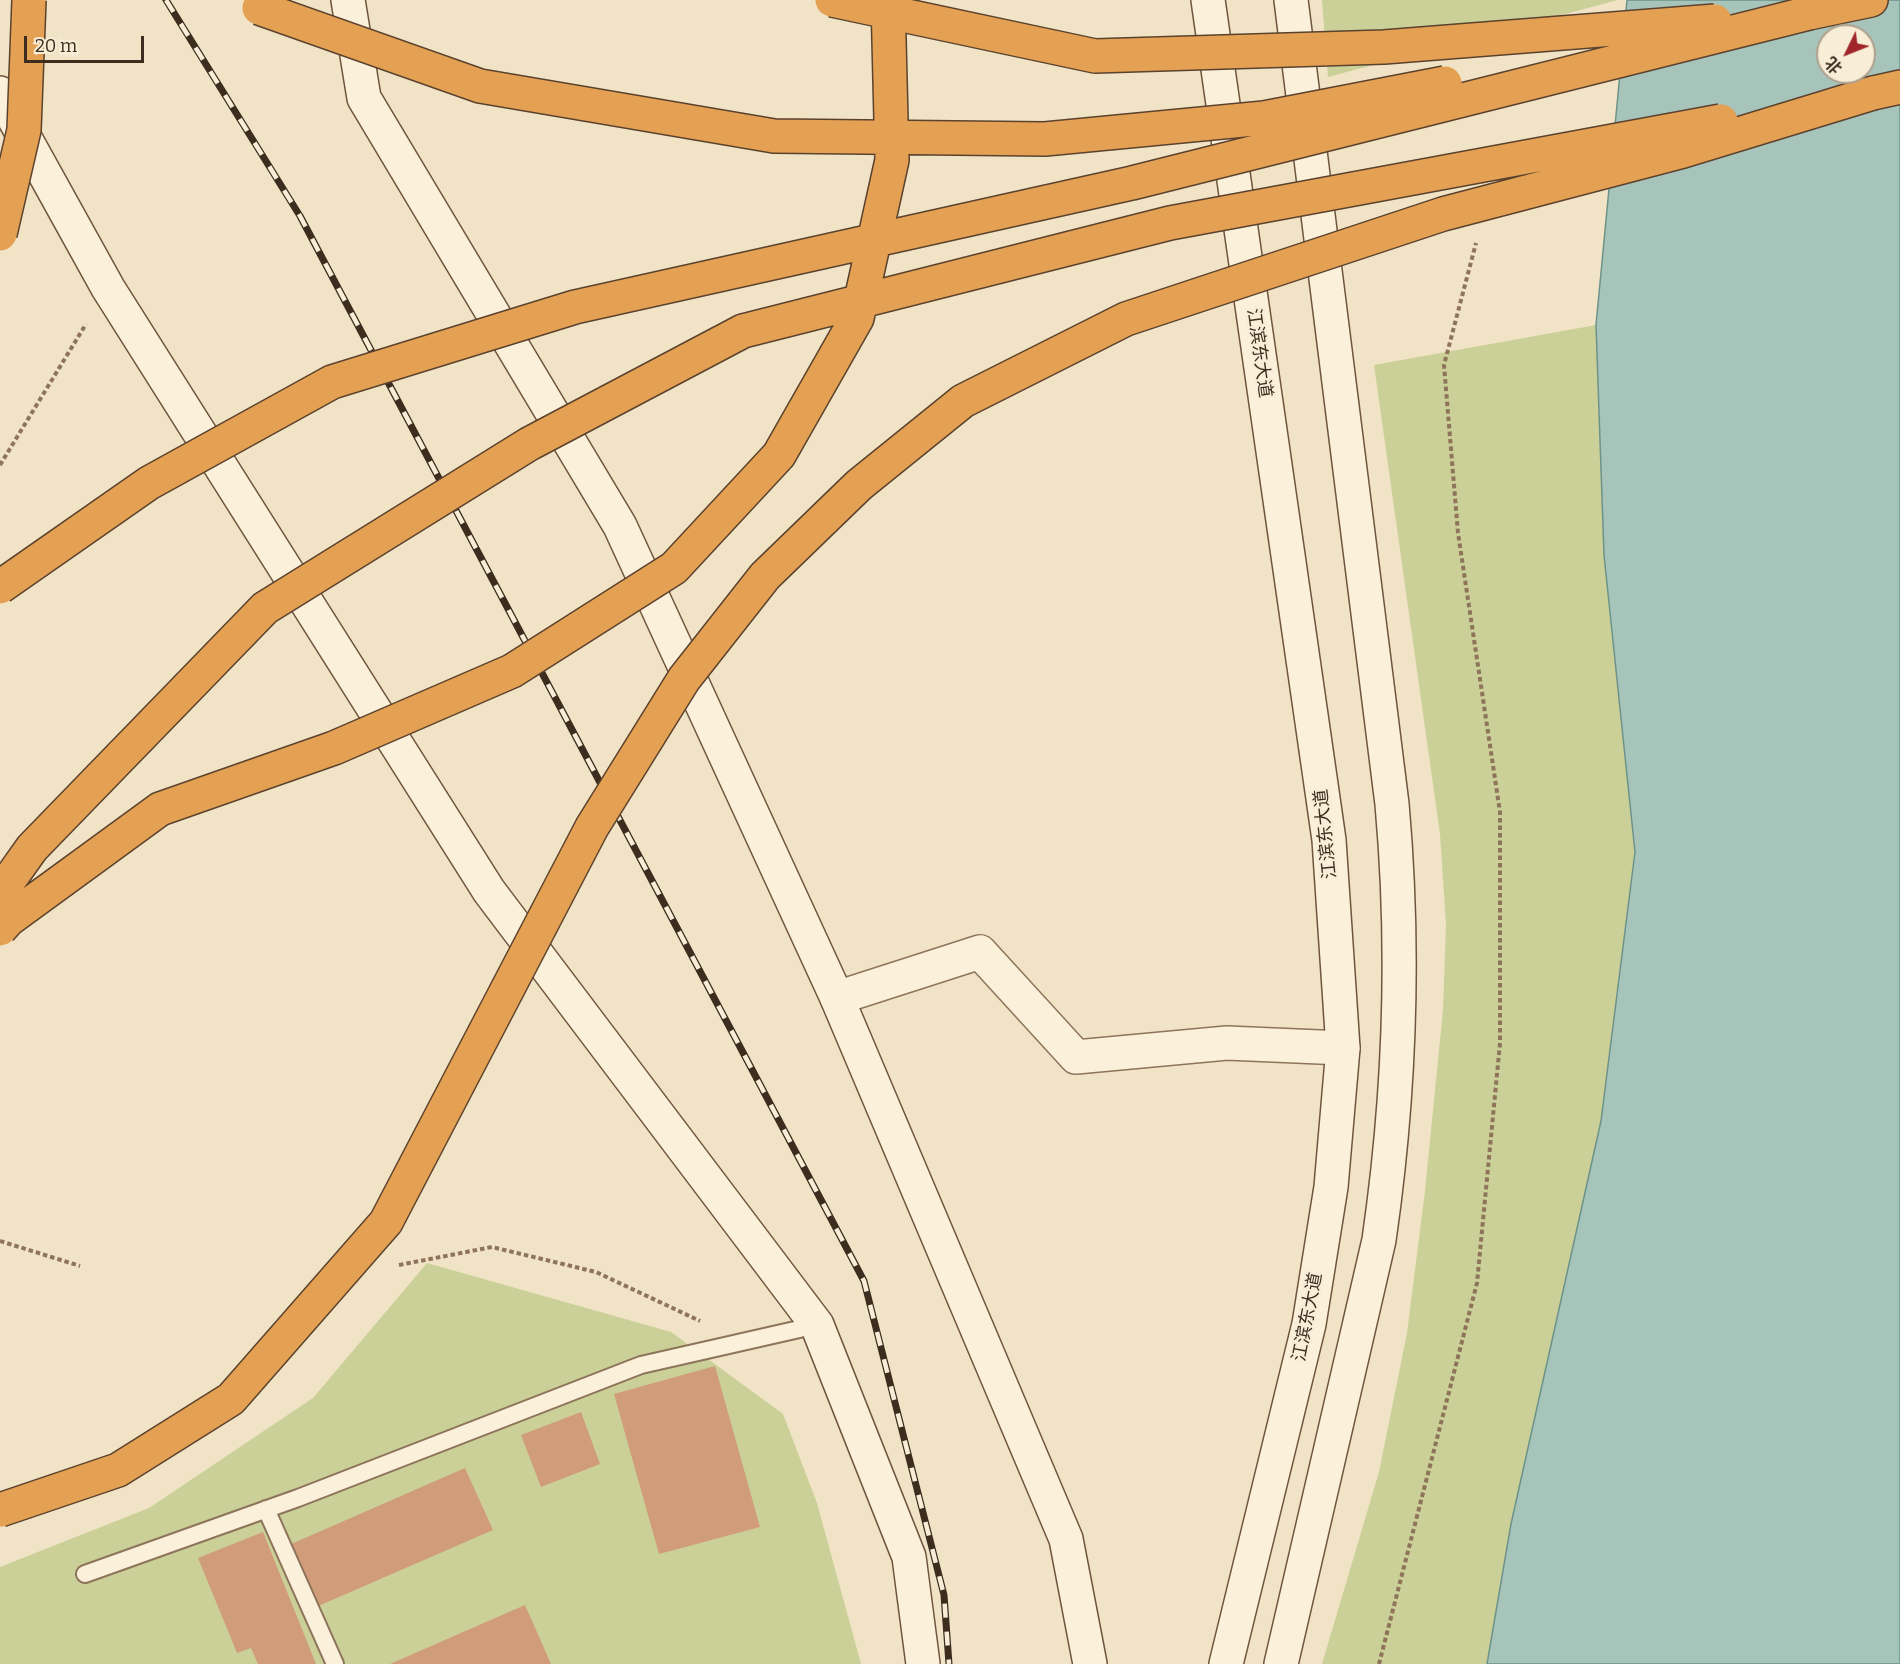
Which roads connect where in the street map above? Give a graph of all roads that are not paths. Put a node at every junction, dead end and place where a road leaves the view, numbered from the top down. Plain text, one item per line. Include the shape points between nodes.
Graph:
1 (28, 0) edge
2 (242, 0) edge
3 (348, 0) edge
4 (832, 0) edge
5 (888, 0) edge
6 (1208, 0) edge
7 (1291, 0) edge
8 (1871, 0) edge
9 (1809, 14) junction
10 (1887, 90) edge
11 (0, 93) edge
12 (0, 234) edge
13 (0, 587) edge
14 (0, 894) edge
15 (0, 929) edge
16 (837, 998) junction
17 (1342, 1048) junction
18 (817, 1325) junction
19 (266, 1509) junction
20 (0, 1510) edge
21 (85, 1574) dead end
22 (335, 1664) edge
23 (923, 1664) edge
24 (1090, 1664) edge
25 (1226, 1664) edge
26 (1281, 1664) edge

1 - 12 highway, bridge via 24,130
2 - 9 highway, bridge via 480,86 774,136 1045,139 1264,118
3 - 16 street via 364,98 620,526
4 - 9 highway, bridge via 1095,56 1384,47
5 - 15 highway, bridge via 892,160 857,318 779,455 674,568 512,671 333,748 160,809
6 - 17 street, 江滨东大道 via 1329,840
7 - 26 street via 1392,804 1399,884 1400,986 1389,1169 1379,1240
8 - 9 highway
9 - 13 highway, bridge via 1132,183 575,307 332,382 149,483
10 - 14 highway, bridge via 1170,223 743,332 529,444 265,608 32,848
10 - 20 highway, bridge via 1683,152 1443,214 1126,319 963,401 859,485 765,576 684,679 592,827 386,1222 231,1399 118,1470
11 - 18 street via 108,288 489,891
16 - 17 street via 980,952 1076,1057 1227,1042
16 - 24 street via 1066,1539
17 - 25 street, 江滨东大道 via 1331,1187 1309,1324
18 - 19 lane via 641,1365
18 - 23 street via 909,1557
19 - 21 lane
19 - 22 lane

